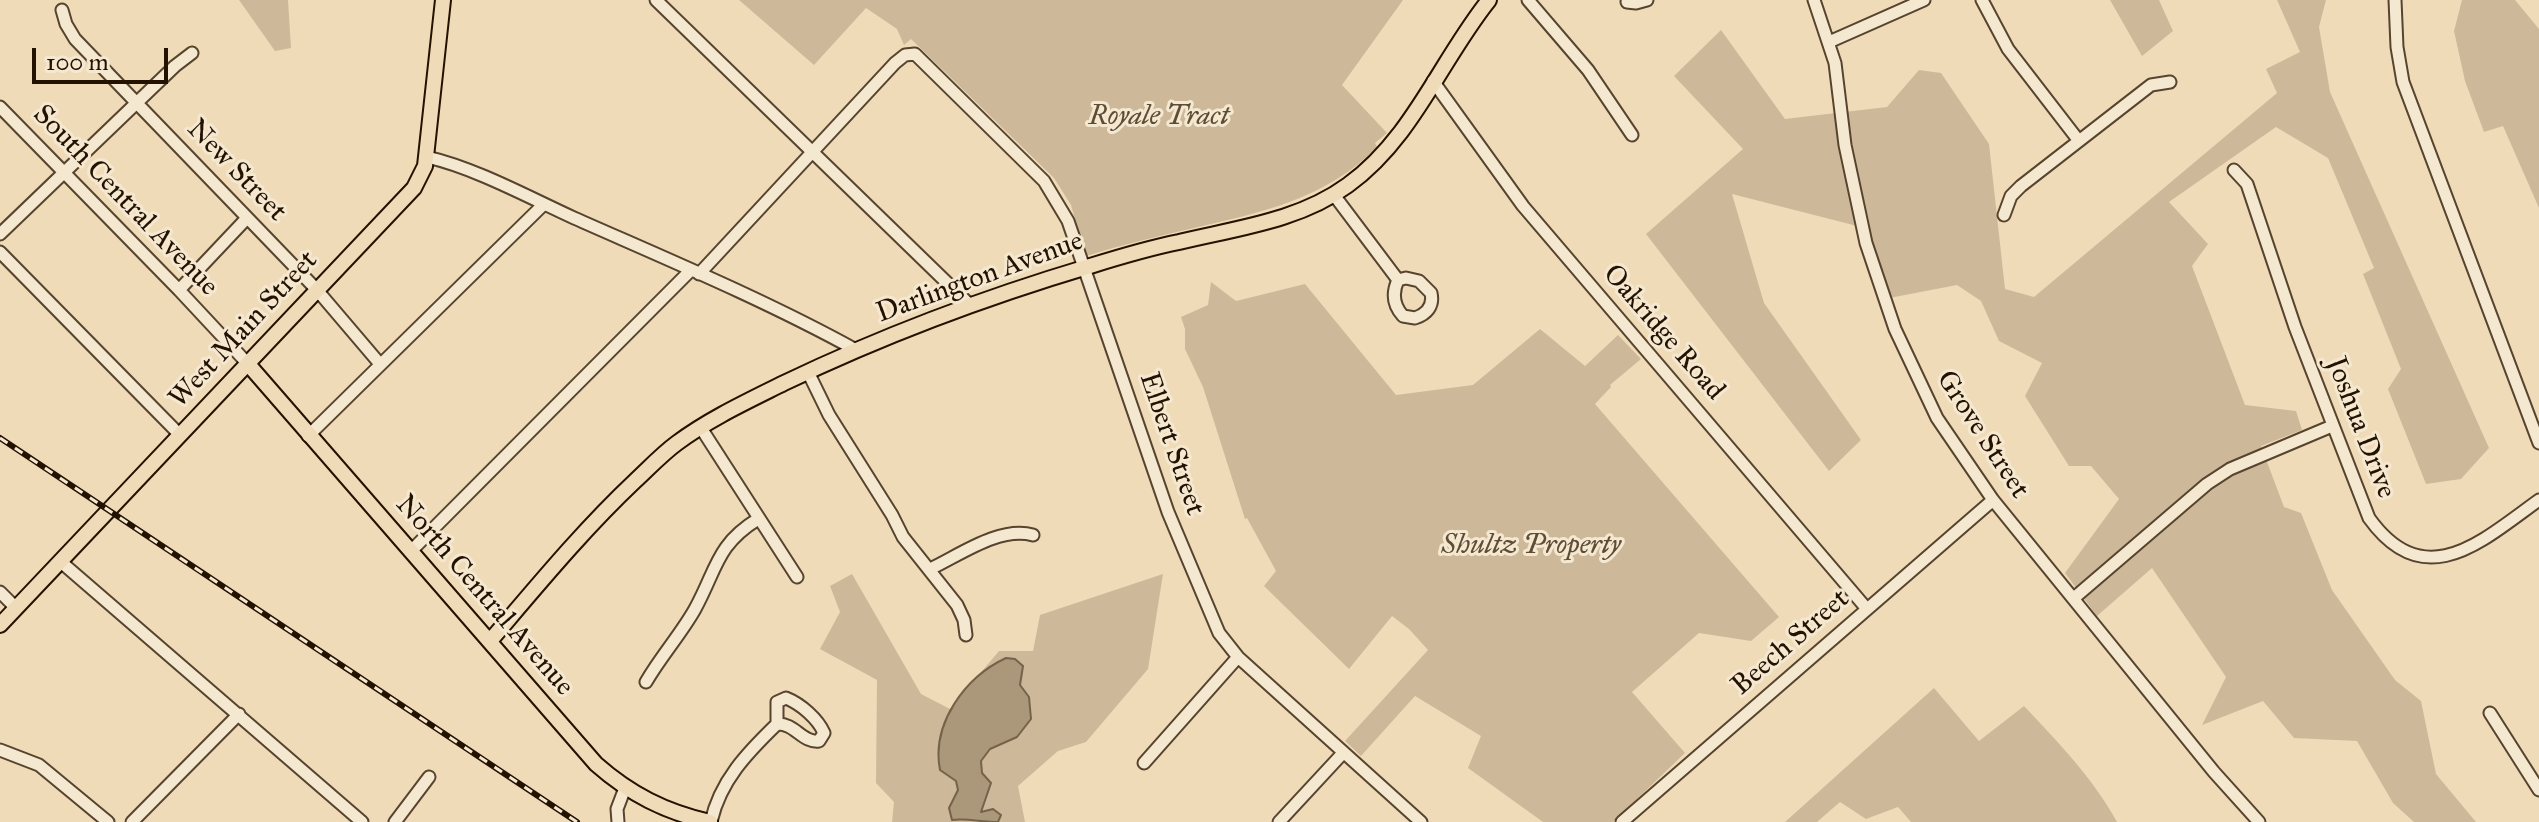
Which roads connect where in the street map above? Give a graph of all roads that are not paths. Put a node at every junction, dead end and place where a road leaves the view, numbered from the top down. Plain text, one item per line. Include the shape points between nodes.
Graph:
1 (443, 0) edge
2 (656, 0) edge
3 (1528, 0) edge
4 (1647, 0) edge
5 (1814, 0) edge
6 (1924, 0) edge
7 (1982, 0) edge
8 (2395, 0) edge
9 (1487, 1) edge
10 (1627, 2) edge
11 (62, 10) dead end
12 (1829, 42) junction
13 (192, 53) dead end
14 (1433, 81) junction
15 (2170, 82) dead end
16 (137, 104) junction
17 (0, 107) edge
18 (1632, 135) dead end
19 (2079, 141) junction
20 (813, 150) junction
21 (426, 162) junction
22 (2234, 170) dead end
23 (65, 172) junction
24 (1334, 195) junction
25 (543, 205) junction
26 (2004, 215) dead end
27 (247, 218) junction
28 (0, 234) edge
29 (0, 252) edge
30 (1085, 267) junction
31 (695, 272) junction
32 (1398, 280) dead end
33 (179, 290) junction
34 (317, 290) junction
35 (971, 306) junction
36 (856, 350) junction
37 (248, 364) junction
38 (380, 364) junction
39 (808, 372) junction
40 (2332, 426) junction
41 (701, 428) junction
42 (180, 435) junction
43 (308, 436) junction
44 (2539, 443) edge
45 (1993, 500) junction
46 (2539, 500) edge
47 (758, 519) junction
48 (1033, 535) dead end
49 (412, 550) junction
50 (61, 562) junction
51 (930, 569) junction
52 (797, 577) dead end
53 (0, 592) edge
54 (2074, 598) junction
55 (16, 608) junction
56 (1867, 609) junction
57 (0, 625) edge
58 (966, 635) dead end
59 (490, 641) junction
60 (1238, 657) junction
61 (646, 682) dead end
62 (2490, 713) dead end
63 (239, 714) junction
64 (777, 724) junction
65 (0, 750) edge
66 (1343, 753) junction
67 (1144, 763) dead end
68 (429, 777) dead end
69 (625, 788) junction
70 (2539, 790) edge
71 (108, 822) edge
72 (132, 822) edge
73 (362, 822) edge
74 (395, 822) edge
75 (618, 822) edge
76 (711, 822) edge
77 (1279, 822) edge
78 (1421, 822) edge
79 (1622, 822) edge
80 (2259, 822) edge

1 - 21 main road
2 - 20 street
3 - 18 street via 1588,70
4 - 10 street
5 - 12 street, Grove Street
6 - 12 street
7 - 19 street via 2008,49
8 - 44 street via 2403,82
9 - 14 main road, Darlington Avenue
11 - 16 street, New Street via 75,39
12 - 45 street, Grove Street via 1856,201 1882,295 1921,389
13 - 16 street
14 - 24 main road, Darlington Avenue via 1382,156
14 - 56 street, Oakridge Road via 1523,206
15 - 19 street via 2151,85
16 - 23 street
16 - 27 street, New Street
17 - 23 street, South Central Avenue
19 - 26 street via 2018,189
20 - 30 street, Elbert Street via 895,63 915,54 1044,181 1068,221
20 - 31 street
20 - 35 street
21 - 25 street via 455,166
21 - 34 main road, West Main Street via 414,188
22 - 40 street, Joshua Drive via 2247,184
23 - 28 street
23 - 33 street, South Central Avenue
24 - 30 main road, Darlington Avenue via 1254,226
24 - 32 street
25 - 31 street
25 - 38 street
27 - 33 street
27 - 34 street, New Street
29 - 42 street
30 - 35 main road, Darlington Avenue
30 - 60 street, Elbert Street via 1168,512 1219,633
31 - 36 street
31 - 49 street
33 - 37 street, South Central Avenue
34 - 37 main road, West Main Street
34 - 38 street, New Street
35 - 36 main road, Darlington Avenue
36 - 39 main road, Darlington Avenue
37 - 42 main road, West Main Street
37 - 43 main road, North Central Avenue
38 - 43 street
39 - 41 main road, Darlington Avenue
39 - 51 street via 903,537
40 - 46 street, Joshua Drive via 2369,518 2389,541 2413,553 2438,557 2464,552
40 - 54 street via 2219,476
41 - 47 street
41 - 59 main road, Darlington Avenue via 619,496
42 - 50 main road, West Main Street
43 - 49 main road, North Central Avenue
45 - 54 street, Grove Street
45 - 56 street, Beech Street
47 - 52 street
47 - 61 street via 723,549 694,610
48 - 51 street via 1006,534
49 - 59 main road, North Central Avenue
50 - 55 main road, West Main Street
50 - 63 street
51 - 58 street via 957,605
53 - 55 street
54 - 80 street, Grove Street
55 - 57 main road, West Main Street
56 - 79 street, Beech Street
59 - 69 main road, North Central Avenue via 596,764
60 - 66 street, Elbert Street
60 - 67 street
62 - 70 street
63 - 72 street
63 - 73 street
64 - 64 street via 788,725 814,743 824,733 786,698 775,707
64 - 76 street via 724,785
65 - 71 street via 39,765
66 - 77 street
66 - 78 street, Elbert Street
68 - 74 street
69 - 75 street
69 - 76 main road, North Central Avenue via 672,812

